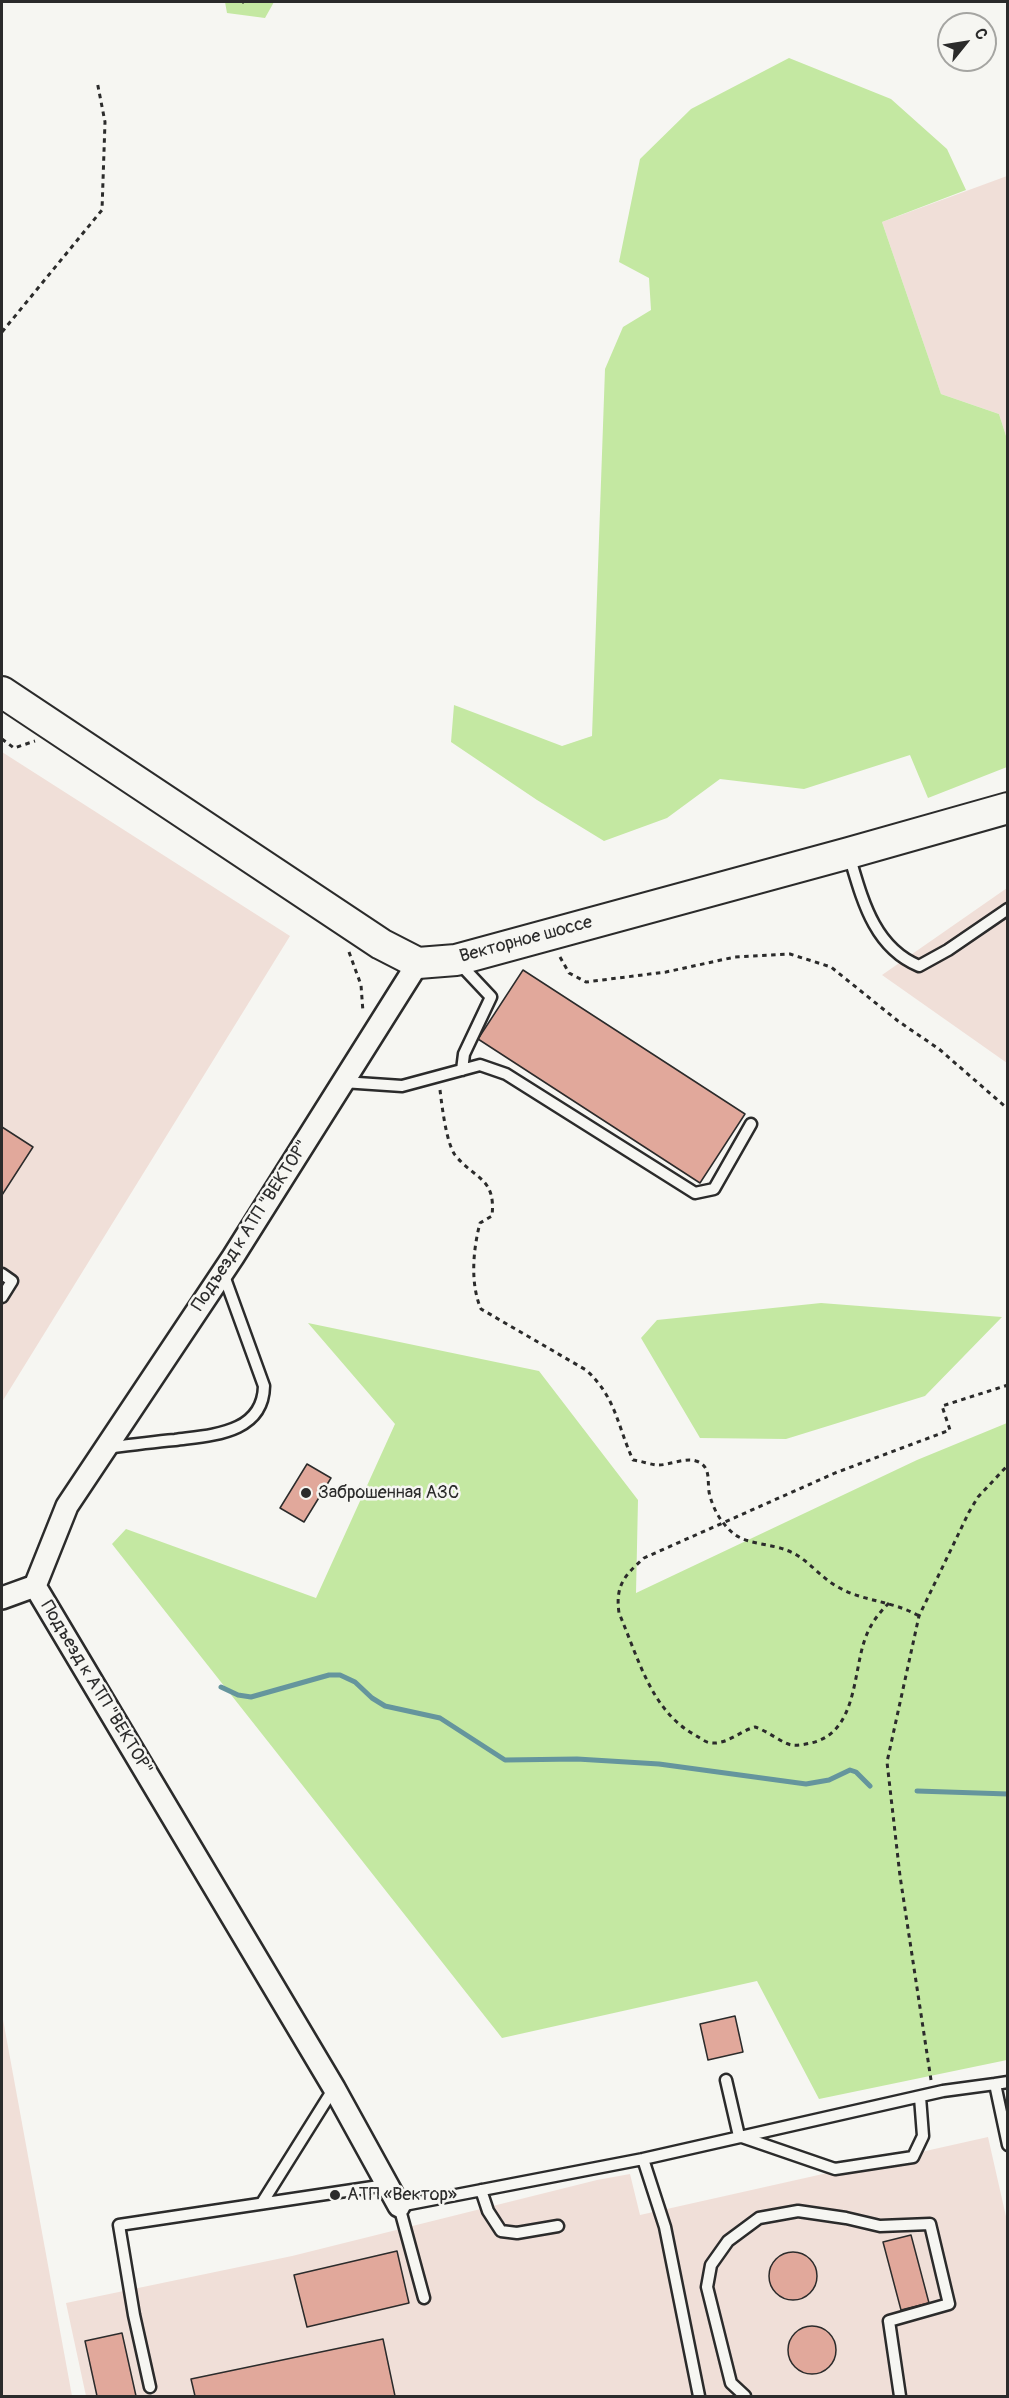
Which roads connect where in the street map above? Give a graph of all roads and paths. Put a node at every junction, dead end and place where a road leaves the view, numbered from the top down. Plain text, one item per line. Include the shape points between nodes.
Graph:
1 (97, 81) dead end
2 (2, 332) edge
3 (2, 692) edge
4 (1008, 808) edge
5 (849, 854) junction
6 (1008, 909) edge
7 (557, 931) junction
8 (456, 960) junction
9 (418, 963) junction
10 (462, 1070) junction
11 (438, 1076) junction
12 (342, 1082) junction
13 (1008, 1109) edge
14 (751, 1124) dead end
15 (222, 1272) junction
16 (2, 1274) edge
17 (2, 1297) edge
18 (1008, 1385) edge
19 (106, 1448) junction
20 (1008, 1465) edge
21 (723, 1524) junction
22 (35, 1586) junction
23 (2, 1598) edge
24 (889, 1603) junction
25 (919, 1617) junction
26 (726, 2080) dead end
27 (1008, 2082) edge
28 (995, 2084) junction
29 (334, 2088) junction
30 (932, 2094) junction
31 (920, 2097) junction
32 (739, 2136) junction
33 (1008, 2145) edge
34 (643, 2159) junction
35 (386, 2185) junction
36 (481, 2190) junction
37 (262, 2203) junction
38 (399, 2206) junction
39 (558, 2226) dead end
40 (424, 2298) dead end
41 (150, 2387) dead end
42 (699, 2397) edge
43 (745, 2397) edge
44 (900, 2397) edge

1 - 2 path via 105,122 102,210
3 - 9 main road via 381,944
4 - 5 main road, Векторное шоссе
5 - 6 lane via 866,909 879,934 904,960 918,966
5 - 7 main road, Векторное шоссе
7 - 8 main road, Векторное шоссе
7 - 13 path via 560,958 568,973 586,982 746,956 790,954 831,967 939,1049
8 - 9 main road, Векторное шоссе
8 - 10 lane via 491,997 464,1054
9 - 12 street, Подъезд к АТП "ВЕКТОР"
10 - 11 lane
10 - 14 lane via 480,1065 506,1074 695,1193 714,1189
11 - 12 lane via 402,1086
11 - 21 path via 443,1118 454,1154 489,1188 494,1200 492,1216 480,1223 476,1239 474,1294 481,1309 586,1370 600,1383 612,1403 633,1460 656,1465 695,1460 705,1466 710,1479 709,1494
12 - 15 street, Подъезд к АТП "ВЕКТОР"
15 - 19 street, Подъезд к АТП "ВЕКТОР"
15 - 19 lane via 264,1386 258,1411 224,1433
16 - 17 lane via 12,1281
18 - 21 path via 942,1406 950,1430 835,1473
19 - 22 street, Подъезд к АТП "ВЕКТОР" via 67,1506
20 - 25 path via 969,1512
21 - 24 path via 737,1536 788,1550 809,1562 835,1586 855,1596
21 - 24 path via 644,1558 623,1579 619,1592 619,1613 644,1676 663,1709 676,1724 710,1743 729,1740 755,1727 792,1745 814,1742 834,1730 850,1704 864,1642 875,1618
22 - 23 street
22 - 29 street, Подъезд к АТП "ВЕКТОР"
24 - 25 path
25 - 30 path via 887,1777
26 - 32 lane
27 - 28 lane
28 - 30 lane
28 - 33 lane
29 - 35 street, Подъезд к АТП "ВЕКТОР"
29 - 37 lane
30 - 31 lane
31 - 32 lane
31 - 32 lane via 923,2136 913,2157 835,2169
32 - 34 lane
34 - 36 lane
34 - 42 lane via 665,2227
35 - 37 lane
35 - 38 street, Подъезд к АТП "ВЕКТОР"
36 - 38 lane
36 - 39 lane via 501,2231 517,2233
37 - 41 lane via 119,2225
38 - 40 lane
43 - 44 lane via 731,2383 707,2287 711,2265 728,2241 759,2218 798,2211 880,2226 930,2224 948,2304 889,2321

